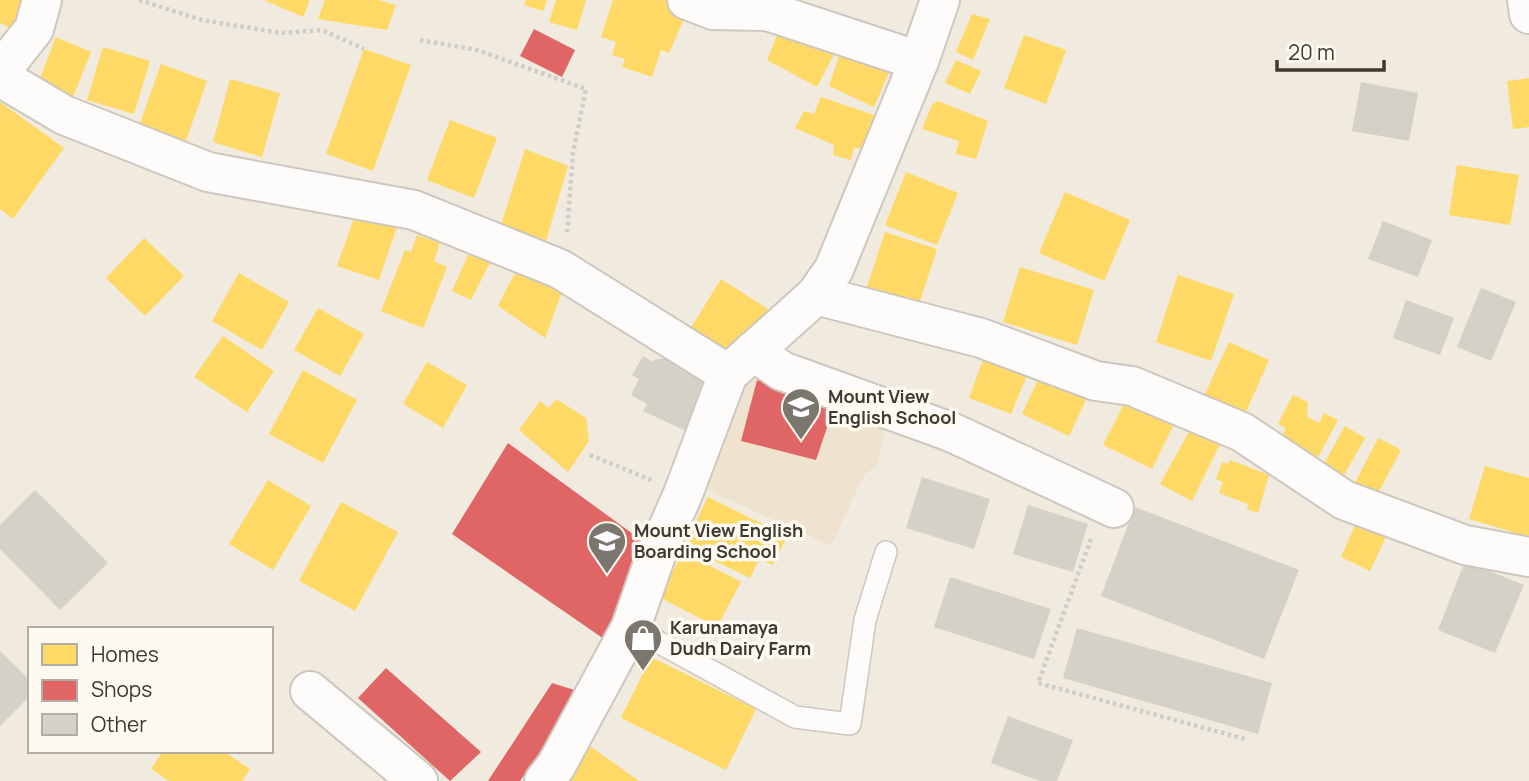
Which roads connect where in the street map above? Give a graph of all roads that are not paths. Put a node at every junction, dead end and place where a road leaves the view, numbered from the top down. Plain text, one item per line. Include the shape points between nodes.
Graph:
1 (42, 0) edge
2 (687, 0) edge
3 (940, 0) edge
4 (1527, 0) edge
5 (1529, 15) edge
6 (919, 61) junction
7 (0, 75) edge
8 (816, 295) junction
9 (740, 362) junction
10 (1114, 508) road end
11 (886, 552) dead end
12 (1529, 557) edge
13 (631, 627) junction
14 (310, 691) dead end
15 (418, 781) edge
16 (544, 781) edge

1 - 7 street via 34,29
2 - 6 street via 713,10 767,11
3 - 6 street
4 - 5 street
6 - 8 street via 834,269
7 - 9 street via 64,115 208,172 414,209 560,269
8 - 9 street
8 - 12 street via 981,338 1096,381 1132,386 1242,432 1344,500 1465,545
9 - 10 street via 782,371 951,432
9 - 13 street via 656,555
11 - 13 lane via 865,620 850,724 794,718
13 - 16 street
14 - 15 street

